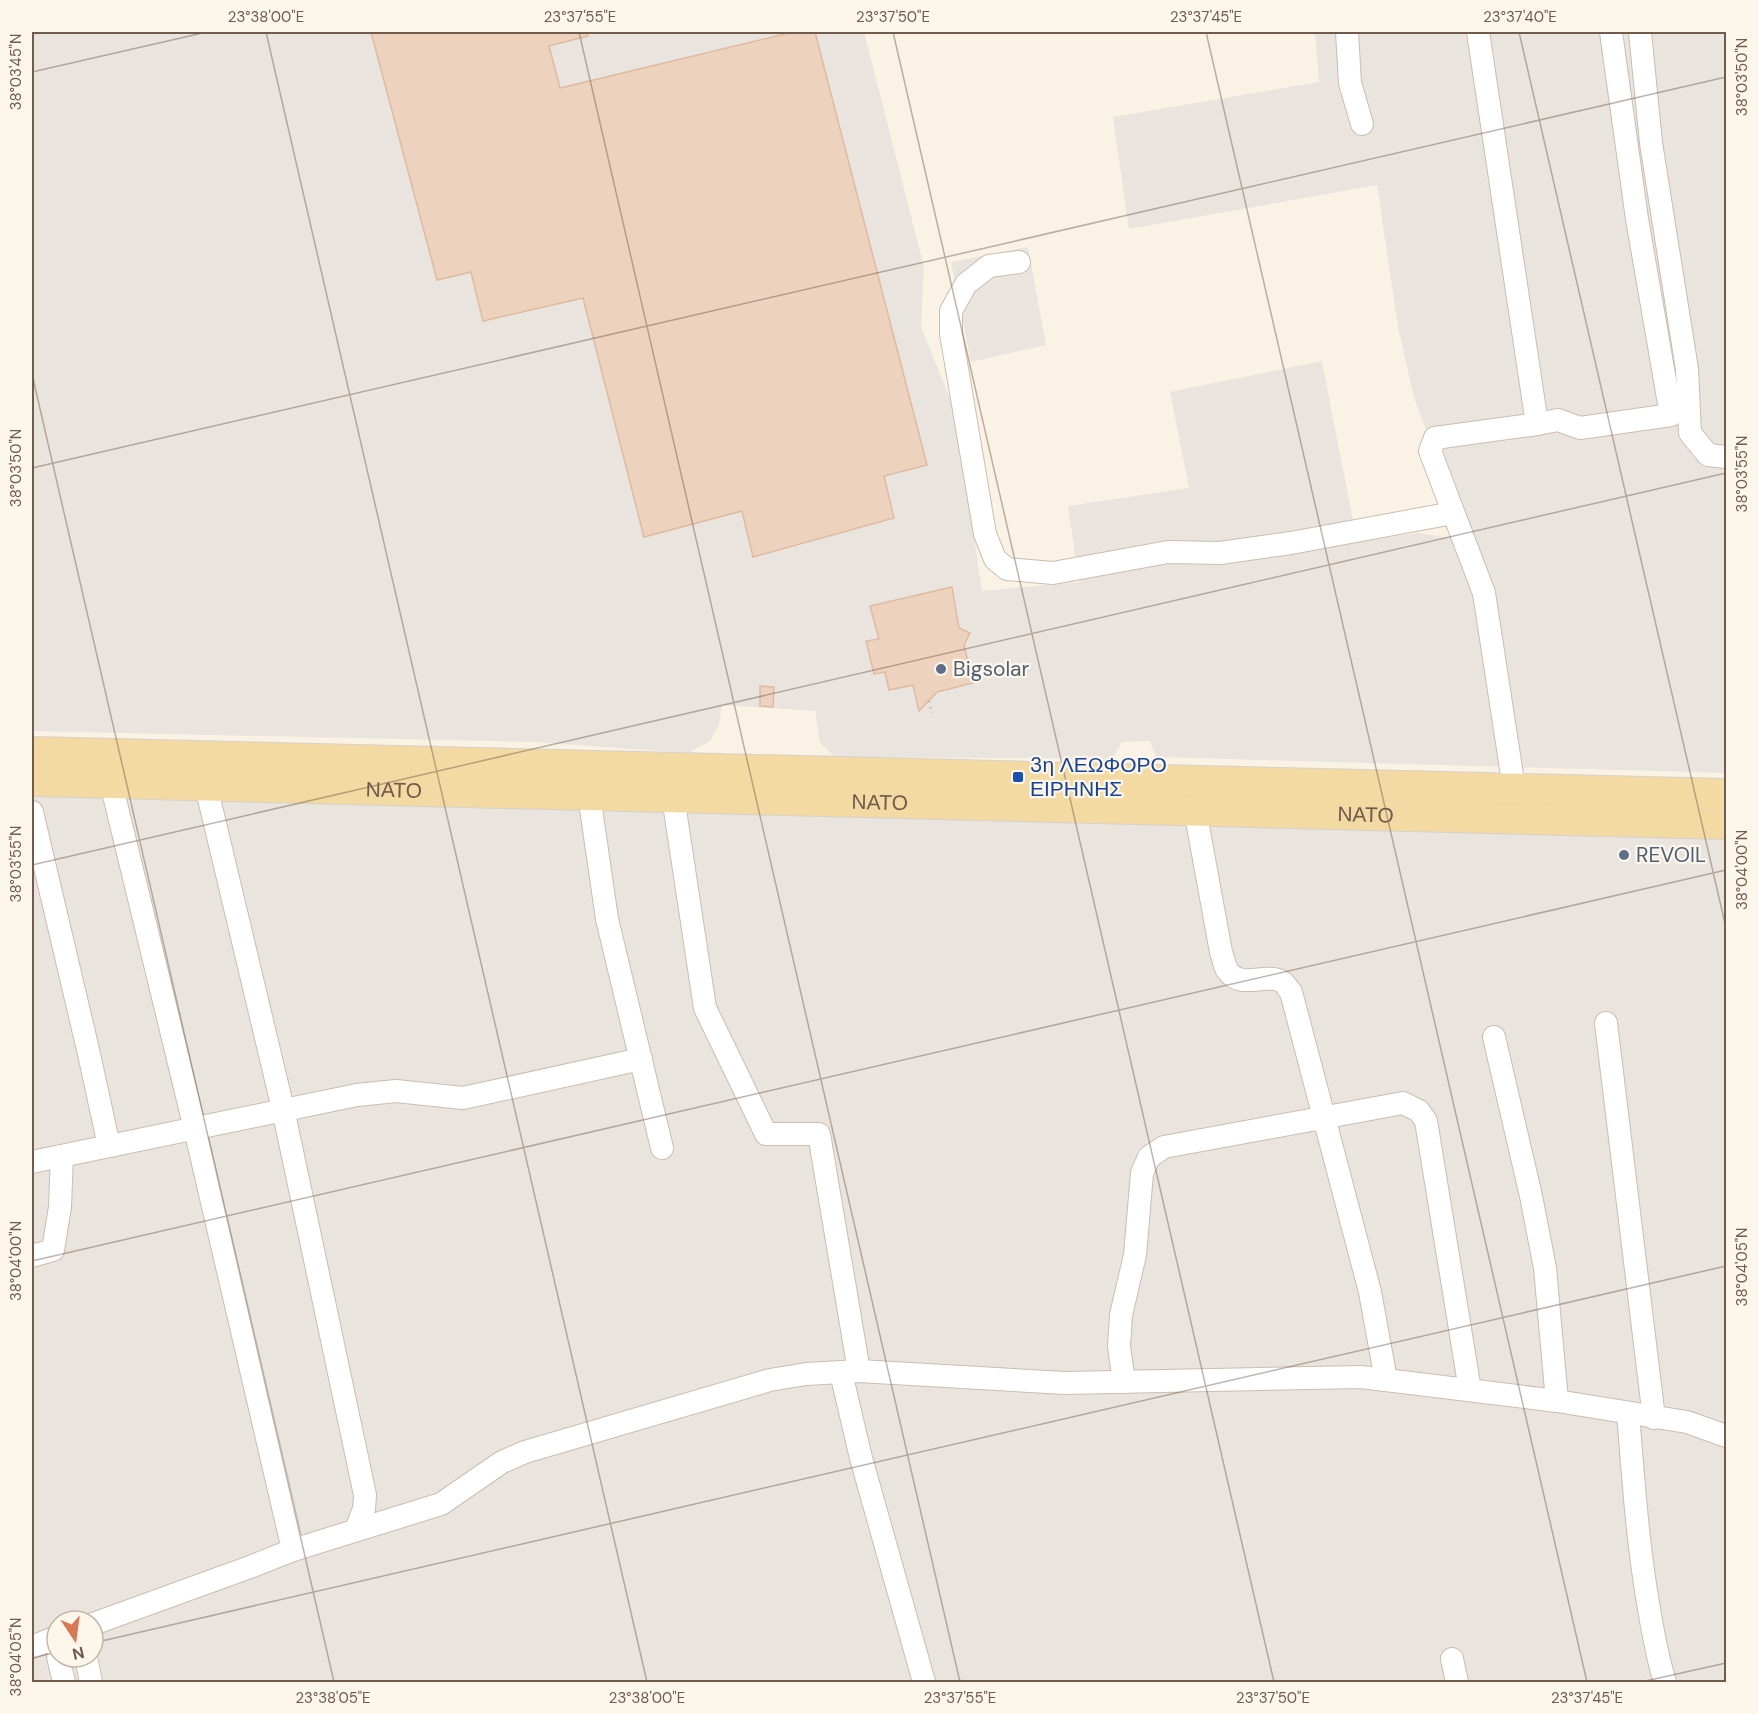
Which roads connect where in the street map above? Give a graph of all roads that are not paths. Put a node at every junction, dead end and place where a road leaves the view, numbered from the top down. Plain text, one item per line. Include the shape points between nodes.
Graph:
1 (1347, 32) edge
2 (1478, 32) edge
3 (1611, 32) edge
4 (1640, 32) edge
5 (1362, 124) dead end
6 (1019, 262) dead end
7 (1537, 424) junction
8 (1726, 457) edge
9 (1453, 513) junction
10 (39, 746) edge
11 (32, 781) edge
12 (111, 783) junction
13 (206, 786) junction
14 (1514, 788) junction
15 (1726, 794) edge
16 (589, 795) junction
17 (673, 797) junction
18 (1195, 810) junction
19 (32, 812) edge
20 (1726, 824) edge
21 (35, 845) edge
22 (1606, 1023) dead end
23 (1494, 1037) dead end
24 (641, 1059) junction
25 (283, 1109) junction
26 (1324, 1117) junction
27 (195, 1129) junction
28 (108, 1146) junction
29 (662, 1148) dead end
30 (62, 1156) junction
31 (32, 1162) edge
32 (32, 1256) edge
33 (850, 1372) junction
34 (1386, 1380) junction
35 (1124, 1382) junction
36 (1470, 1390) junction
37 (1557, 1401) junction
38 (1628, 1413) junction
39 (1654, 1418) junction
40 (1726, 1436) edge
41 (356, 1529) junction
42 (293, 1550) junction
43 (105, 1620) edge
44 (1452, 1659) dead end
45 (924, 1683) edge
46 (1457, 1683) edge
47 (1665, 1683) edge

1 - 5 street via 1350,83
2 - 7 street
3 - 7 street via 1637,219 1671,415 1580,428 1558,420
4 - 8 street via 1651,143 1687,369 1690,433 1708,456
6 - 9 street via 989,266 966,284 951,310 951,334 985,534 995,559 1007,569 1053,573 1168,552 1220,553
7 - 9 street via 1434,438 1430,451
9 - 14 street via 1484,593
10 - 14 main road, ΝΑΤΟ
11 - 12 main road, ΝΑΤΟ
12 - 13 main road, ΝΑΤΟ
12 - 27 street
13 - 16 main road, ΝΑΤΟ
13 - 25 street
14 - 15 main road, ΝΑΤΟ
16 - 17 main road, ΝΑΤΟ
16 - 24 street via 607,919
17 - 18 main road, ΝΑΤΟ
17 - 33 street via 705,1008 766,1134 819,1134
18 - 20 main road, ΝΑΤΟ
18 - 26 street via 1226,969 1236,979 1283,982 1291,992
19 - 21 street
21 - 28 street via 89,1054
22 - 39 street
23 - 37 street via 1545,1268
24 - 25 street via 463,1098 396,1091
24 - 29 street
25 - 27 street
25 - 41 street via 365,1494
26 - 34 street via 1370,1292
26 - 35 street via 1164,1147 1149,1157 1142,1173 1135,1255 1120,1315
26 - 36 street via 1403,1103 1423,1116
27 - 28 street
27 - 42 street
28 - 30 street
30 - 31 street
30 - 32 street via 53,1250
33 - 35 street via 1065,1383
33 - 41 street via 770,1380 525,1452 502,1462 441,1504
33 - 45 street via 861,1458
34 - 35 street via 1361,1377
34 - 36 street
36 - 37 street
37 - 38 street
38 - 39 street
38 - 47 street via 1643,1569 1657,1658
39 - 40 street via 1687,1422
41 - 42 street
42 - 43 street
44 - 46 street

